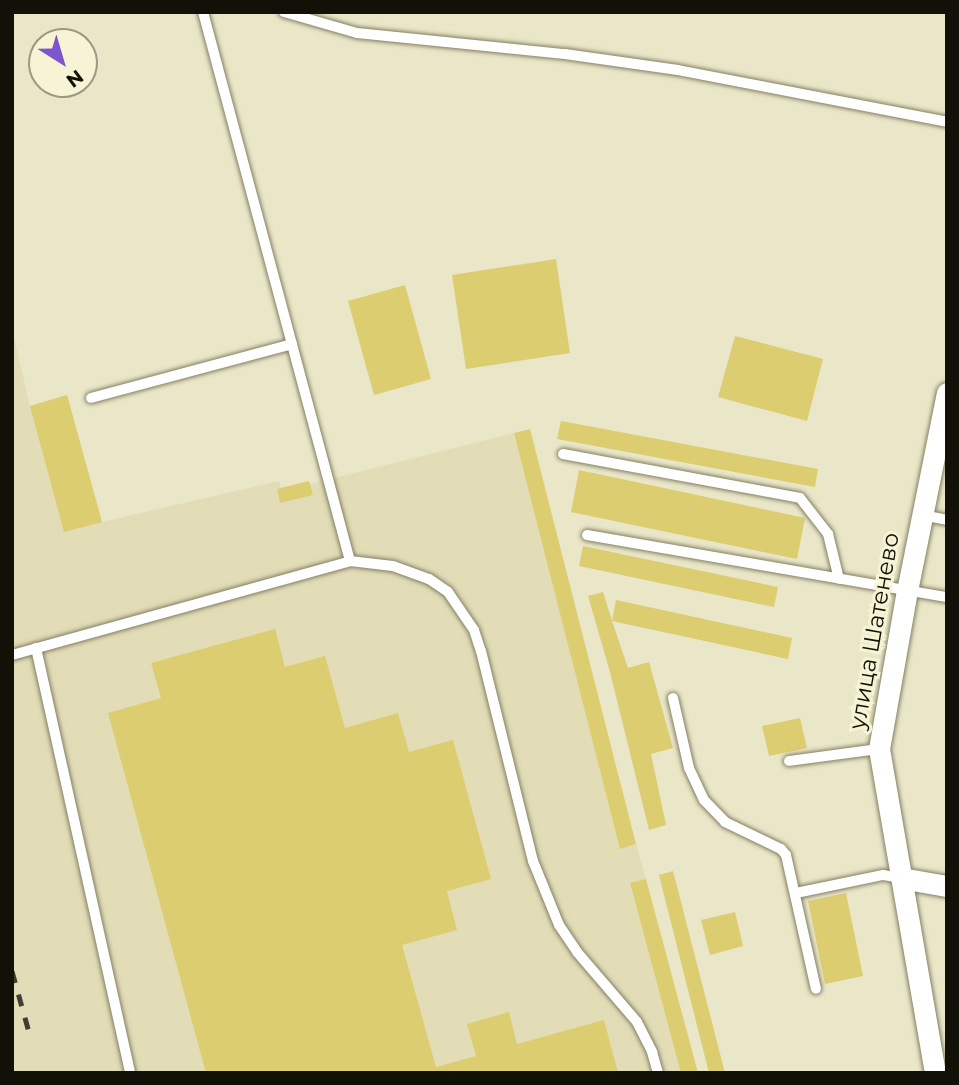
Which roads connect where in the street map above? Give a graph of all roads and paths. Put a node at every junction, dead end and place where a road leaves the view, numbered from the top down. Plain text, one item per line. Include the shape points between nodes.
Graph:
1 (202, 12) edge
2 (284, 12) edge
3 (947, 122) edge
4 (292, 344) junction
5 (947, 393) edge
6 (91, 398) dead end
7 (563, 454) dead end
8 (922, 515) junction
9 (947, 520) edge
10 (587, 536) dead end
11 (350, 561) junction
12 (839, 579) junction
13 (906, 591) junction
14 (947, 597) edge
15 (36, 649) junction
16 (12, 655) edge
17 (673, 698) dead end
18 (879, 749) junction
19 (789, 761) dead end
20 (901, 878) junction
21 (947, 886) edge
22 (796, 893) junction
23 (816, 989) dead end
24 (130, 1073) edge
25 (658, 1073) edge
26 (935, 1073) edge

1 - 4 lane
2 - 3 lane via 357,33 666,68
4 - 6 lane
4 - 11 lane
5 - 8 street, улица Шатенево
7 - 12 lane via 800,498 828,534
8 - 9 lane
8 - 13 street, улица Шатенево
10 - 12 lane
11 - 15 lane
11 - 25 lane via 393,566 429,579 463,609 481,651 533,861 559,925 637,1022
12 - 13 lane
13 - 14 lane
13 - 18 street, улица Шатенево
15 - 16 lane
15 - 24 lane
17 - 22 lane via 689,768 704,800 725,822 781,849
18 - 19 lane
18 - 20 street, улица Шатенево
20 - 21 street
20 - 22 lane via 883,875
20 - 26 street, улица Шатенево
22 - 23 lane

